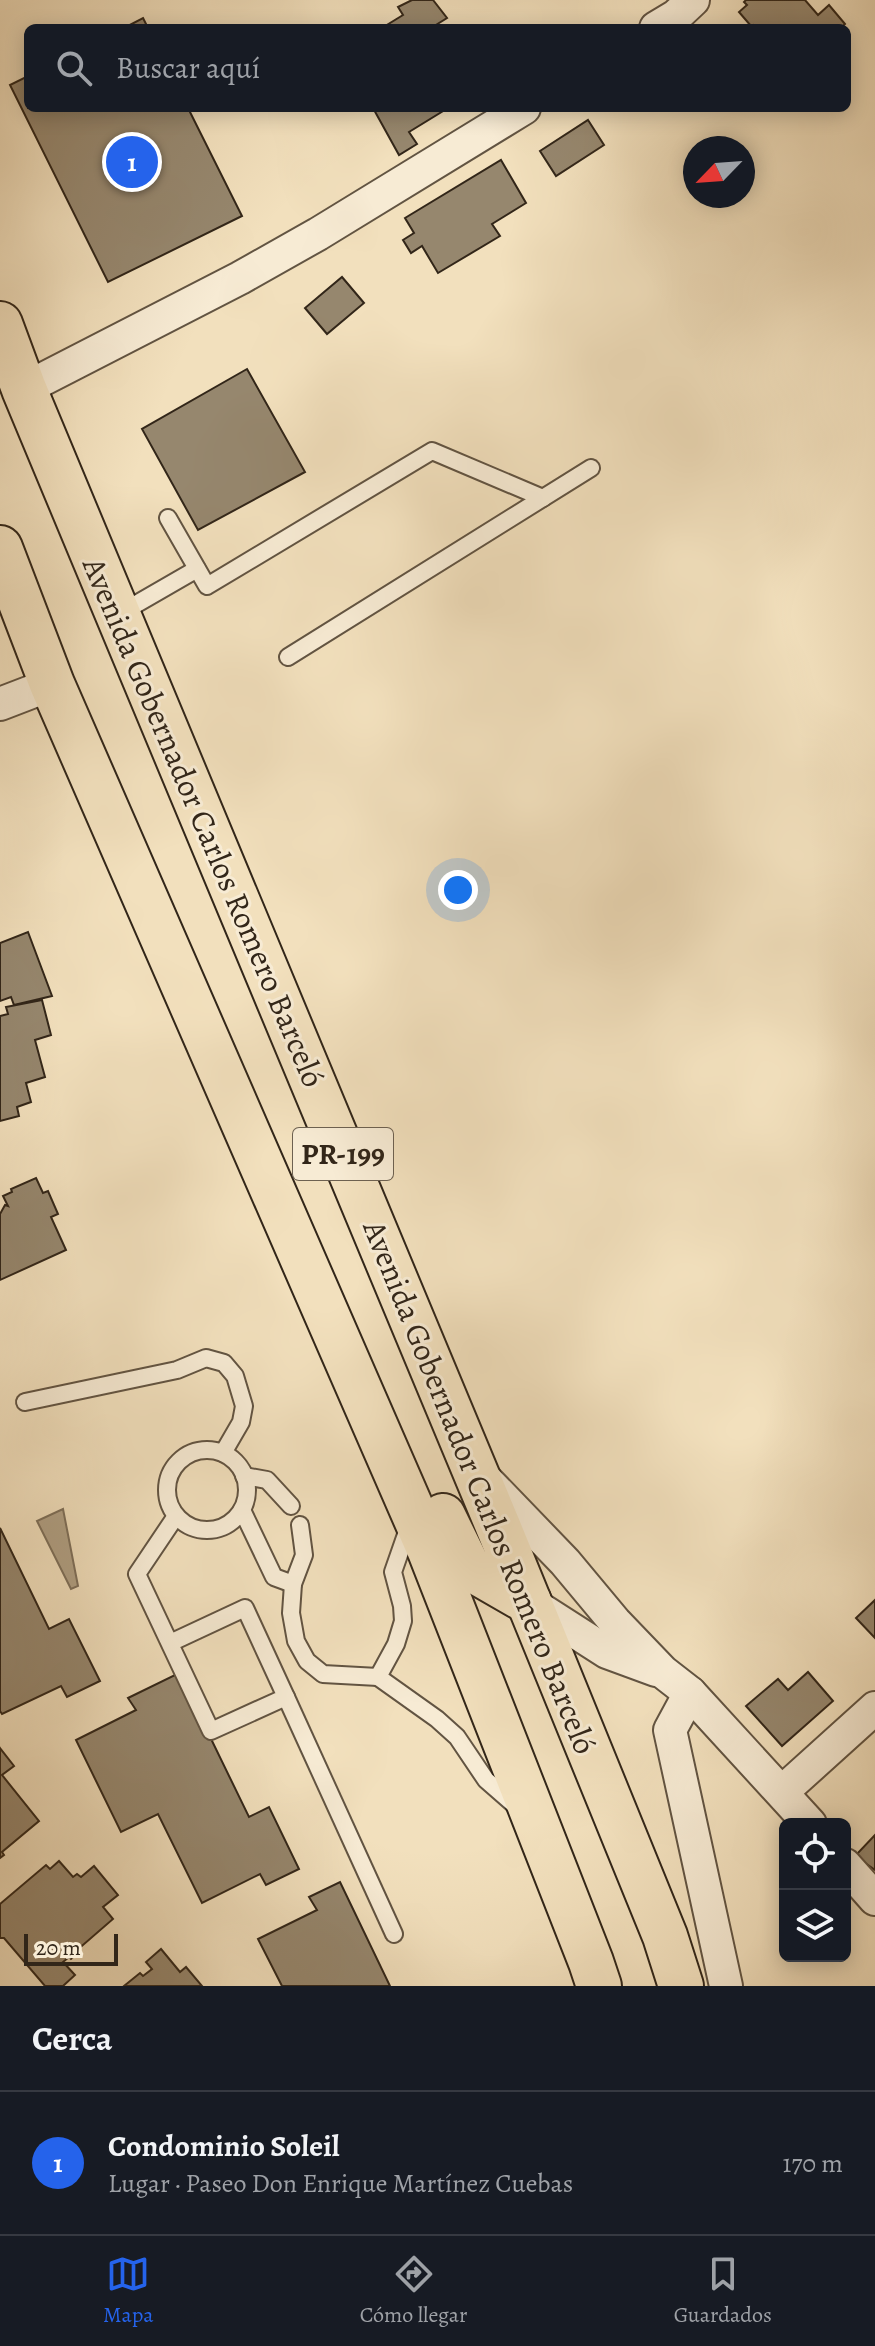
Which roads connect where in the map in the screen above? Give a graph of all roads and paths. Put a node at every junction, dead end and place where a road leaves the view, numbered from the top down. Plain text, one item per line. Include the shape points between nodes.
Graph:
1 (693, 0) edge
2 (663, 24) edge
3 (517, 112) edge
4 (0, 324) edge
5 (24, 389) junction
6 (591, 468) dead end
7 (543, 498) junction
8 (168, 518) dead end
9 (0, 548) edge
10 (197, 569) junction
11 (118, 615) junction
12 (288, 657) dead end
13 (52, 684) junction
14 (0, 704) edge
15 (324, 1307) junction
16 (25, 1402) dead end
17 (223, 1453) junction
18 (473, 1468) junction
19 (244, 1476) junction
20 (291, 1506) dead end
21 (242, 1510) junction
22 (414, 1513) junction
23 (176, 1516) junction
24 (300, 1525) dead end
25 (293, 1584) junction
26 (529, 1602) junction
27 (170, 1643) junction
28 (663, 1672) junction
29 (378, 1677) junction
30 (690, 1693) junction
31 (286, 1697) junction
32 (875, 1708) edge
33 (782, 1792) junction
34 (805, 1818) edge
35 (537, 1824) junction
36 (851, 1872) edge
37 (875, 1899) edge
38 (394, 1934) dead end
39 (599, 1986) edge
40 (681, 1986) edge
41 (726, 1986) edge

1 - 2 street
3 - 5 street via 240,278
4 - 5 main road, Avenida Gobernador Carlos Romero Barceló / PR-199
5 - 11 main road, Avenida Gobernador Carlos Romero Barceló / PR-199
6 - 7 lane
7 - 10 lane via 432,451 207,586
7 - 12 lane
8 - 10 lane
9 - 13 main road, PR-199
10 - 11 lane
11 - 18 main road, Avenida Gobernador Carlos Romero Barceló / PR-199
13 - 14 street
13 - 15 main road, PR-199
15 - 22 main road, PR-199
15 - 26 main road via 390,1390 468,1567
16 - 17 lane via 177,1370 206,1358 224,1363 235,1376 244,1406
17 - 19 lane
17 - 23 lane via 197,1451 174,1466 166,1491
18 - 26 main road, Avenida Gobernador Carlos Romero Barceló / PR-199
18 - 28 street
19 - 20 lane via 267,1480
19 - 21 lane
21 - 23 lane via 224,1527 211,1530 198,1530
21 - 25 lane via 274,1577
22 - 29 lane via 393,1572 403,1621
22 - 35 main road, PR-199
23 - 27 lane via 137,1574
24 - 25 lane via 304,1555
25 - 29 lane via 296,1641 307,1661 323,1674
26 - 28 street via 607,1652
26 - 40 main road, Avenida Gobernador Carlos Romero Barceló / PR-199
27 - 31 lane via 211,1731
27 - 31 lane via 245,1608
28 - 30 street
29 - 35 lane via 457,1737 486,1780
30 - 33 street
30 - 41 street via 670,1730
31 - 38 lane
32 - 33 street
33 - 34 street
35 - 39 main road, PR-199
36 - 37 street

